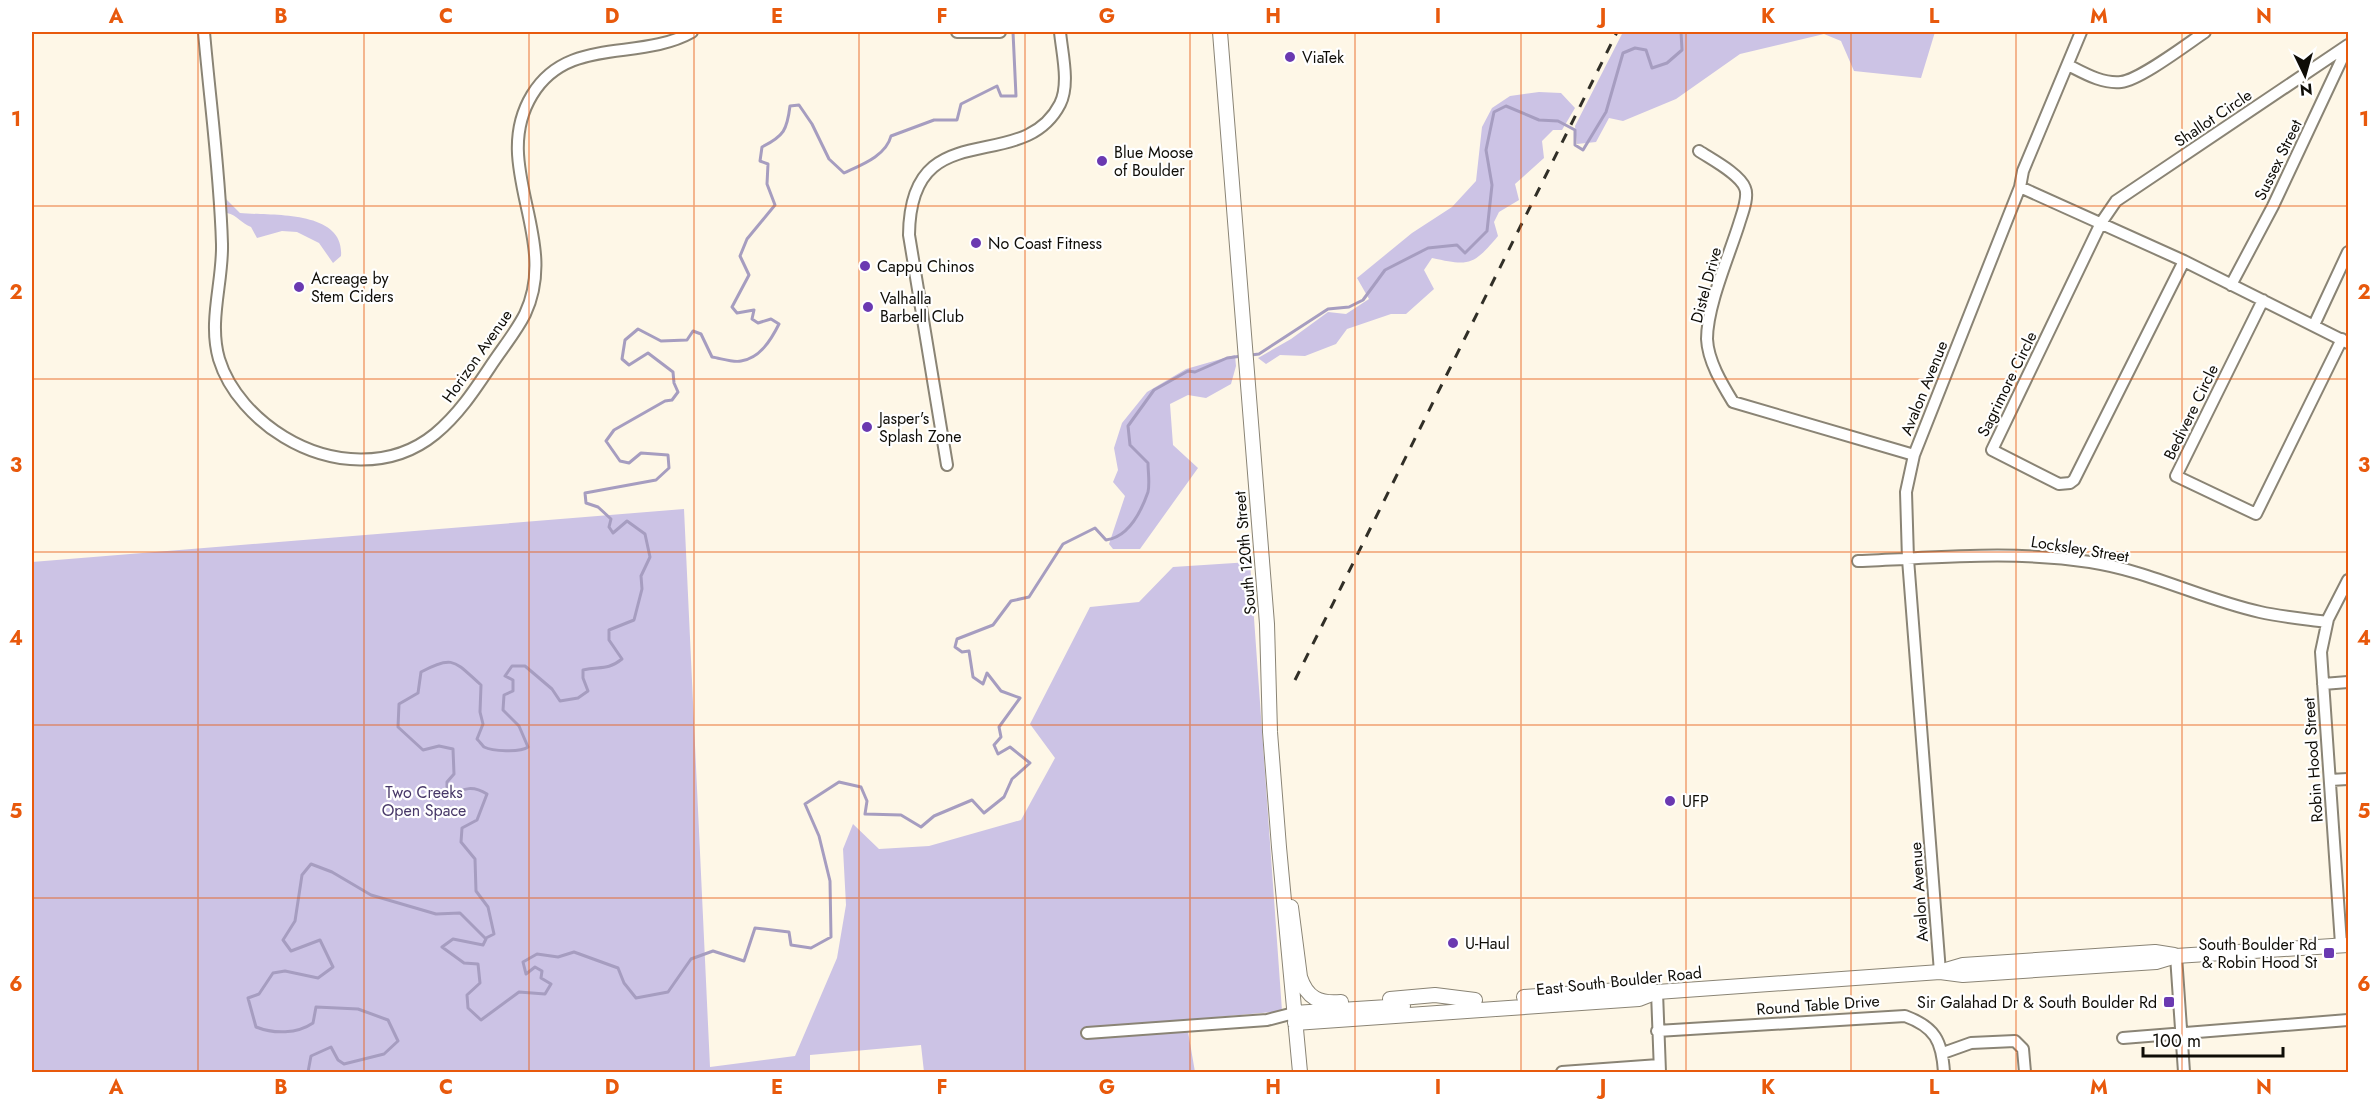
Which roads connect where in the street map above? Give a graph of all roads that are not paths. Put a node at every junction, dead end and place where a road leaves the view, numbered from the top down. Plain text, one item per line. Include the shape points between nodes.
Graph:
1 (204, 32) edge
2 (692, 32) edge
3 (957, 32) edge
4 (995, 32) edge
5 (1060, 32) edge
6 (1220, 32) edge
7 (2081, 32) edge
8 (2205, 32) edge
9 (2349, 46) edge
10 (2068, 65) junction
11 (1699, 151) dead end
12 (2020, 187) junction
13 (2101, 223) junction
14 (2349, 252) edge
15 (2184, 261) junction
16 (2232, 285) junction
17 (2262, 300) junction
18 (2313, 325) junction
19 (2345, 341) edge
20 (1914, 455) junction
21 (947, 465) dead end
22 (1908, 559) junction
23 (1858, 561) dead end
24 (2349, 580) edge
25 (2327, 622) junction
26 (2349, 682) edge
27 (2323, 684) junction
28 (2349, 779) edge
29 (2330, 780) junction
30 (1279, 847) junction
31 (2349, 877) edge
32 (2337, 878) junction
33 (2346, 943) edge
34 (2176, 956) junction
35 (1940, 972) junction
36 (1657, 992) junction
37 (1475, 1000) junction
38 (1295, 1018) junction
39 (2349, 1020) edge
40 (1657, 1031) junction
41 (1088, 1033) dead end
42 (2182, 1034) junction
43 (2123, 1038) dead end
44 (1943, 1053) junction
45 (1659, 1069) edge
46 (1300, 1072) edge
47 (1562, 1072) edge
48 (1944, 1072) edge
49 (2025, 1072) edge
50 (2184, 1072) edge

1 - 2 street, Horizon Avenue via 221,230 215,319 220,362 242,401 261,421 300,447 358,460 396,454 434,435 468,399 525,315 536,282 536,261 516,152 520,123 531,96 555,69 587,54 661,45
3 - 4 street
5 - 21 street via 1063,94 1050,118 1017,140 945,158 923,179 910,206 909,235
6 - 30 main road, South 120th Street via 1267,624
7 - 10 street, Avalon Avenue
8 - 10 street via 2122,82 2103,81
9 - 13 street, Shallot Circle via 2116,201
9 - 16 street, Sussex Street
10 - 12 street, Avalon Avenue via 2023,171
11 - 20 street, Distel Drive via 1722,165 1746,189 1711,311 1707,340 1718,376 1733,402
12 - 13 street
12 - 20 street, Avalon Avenue
13 - 15 street
13 - 15 street, Sagrimore Circle via 1992,450 2059,484 2074,480
14 - 18 street
15 - 16 street
16 - 17 street
17 - 18 street
17 - 19 street, Bedivere Circle via 2176,476 2256,514
18 - 19 street
20 - 22 street, Avalon Avenue via 1905,492
22 - 23 street, Locksley Street
22 - 25 street, Locksley Street via 2008,554 2090,562 2261,612
22 - 35 street, Avalon Avenue
24 - 25 street, Robin Hood Street
25 - 27 street, Robin Hood Street via 2321,652
26 - 27 street
27 - 29 street, Robin Hood Street
28 - 29 street
29 - 32 street, Robin Hood Street
30 - 37 main road via 1295,925 1300,977 1310,996 1330,1003 1435,995
30 - 38 main road, South 120th Street
31 - 32 street
32 - 33 street, Robin Hood Street
33 - 34 main road, East South Boulder Road
34 - 35 main road, East South Boulder Road via 2156,962 1963,975
34 - 42 street
35 - 36 main road, East South Boulder Road
36 - 37 main road via 1632,989
36 - 38 main road, East South Boulder Road via 1639,999
36 - 40 street
37 - 38 main road, East South Boulder Road
38 - 41 street, East South Boulder Road
38 - 46 main road, South 120th Street
39 - 42 street
40 - 44 street, Round Table Drive via 1905,1016 1931,1031
40 - 45 street
42 - 43 street
42 - 50 street
44 - 48 street, Round Table Drive
44 - 49 street via 1971,1043 2015,1041 2023,1049
45 - 47 street

